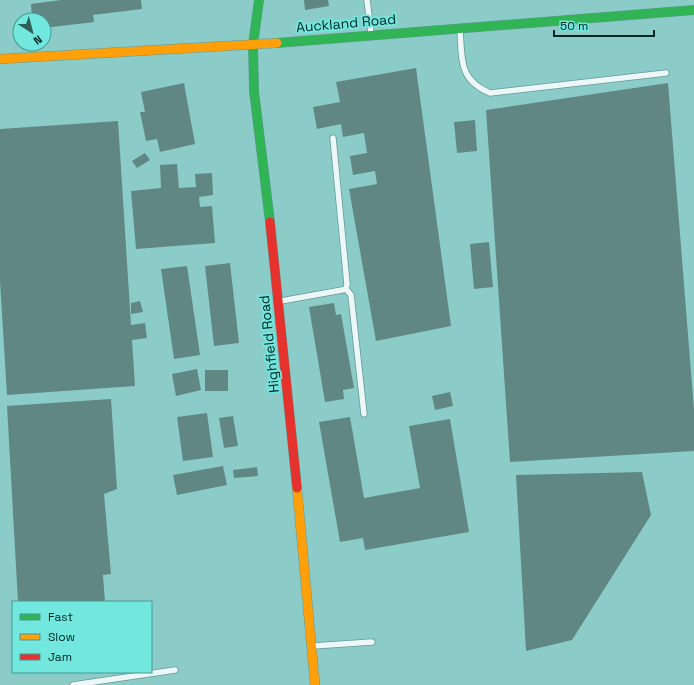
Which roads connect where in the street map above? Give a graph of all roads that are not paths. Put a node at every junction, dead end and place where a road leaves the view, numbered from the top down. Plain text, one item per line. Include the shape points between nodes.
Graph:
1 (259, 0) edge
2 (367, 0) edge
3 (694, 10) edge
4 (460, 28) junction
5 (371, 35) junction
6 (253, 45) junction
7 (0, 59) edge
8 (666, 73) dead end
9 (333, 138) dead end
10 (346, 289) junction
11 (278, 302) junction
12 (364, 414) dead end
13 (372, 642) dead end
14 (312, 646) junction
15 (175, 670) dead end
16 (73, 685) edge
17 (315, 685) edge

1 - 6 street, Highfield Road
2 - 5 lane
3 - 4 street, Auckland Road
4 - 5 street, Auckland Road
4 - 8 lane via 462,63 468,78 478,88 490,93
5 - 6 street, Auckland Road
6 - 7 street, Auckland Road
6 - 11 street, Highfield Road via 254,92
9 - 10 lane via 348,280
10 - 11 lane
10 - 12 lane via 350,295
11 - 14 street, Highfield Road
13 - 14 lane
14 - 17 street, Highfield Road
15 - 16 lane

